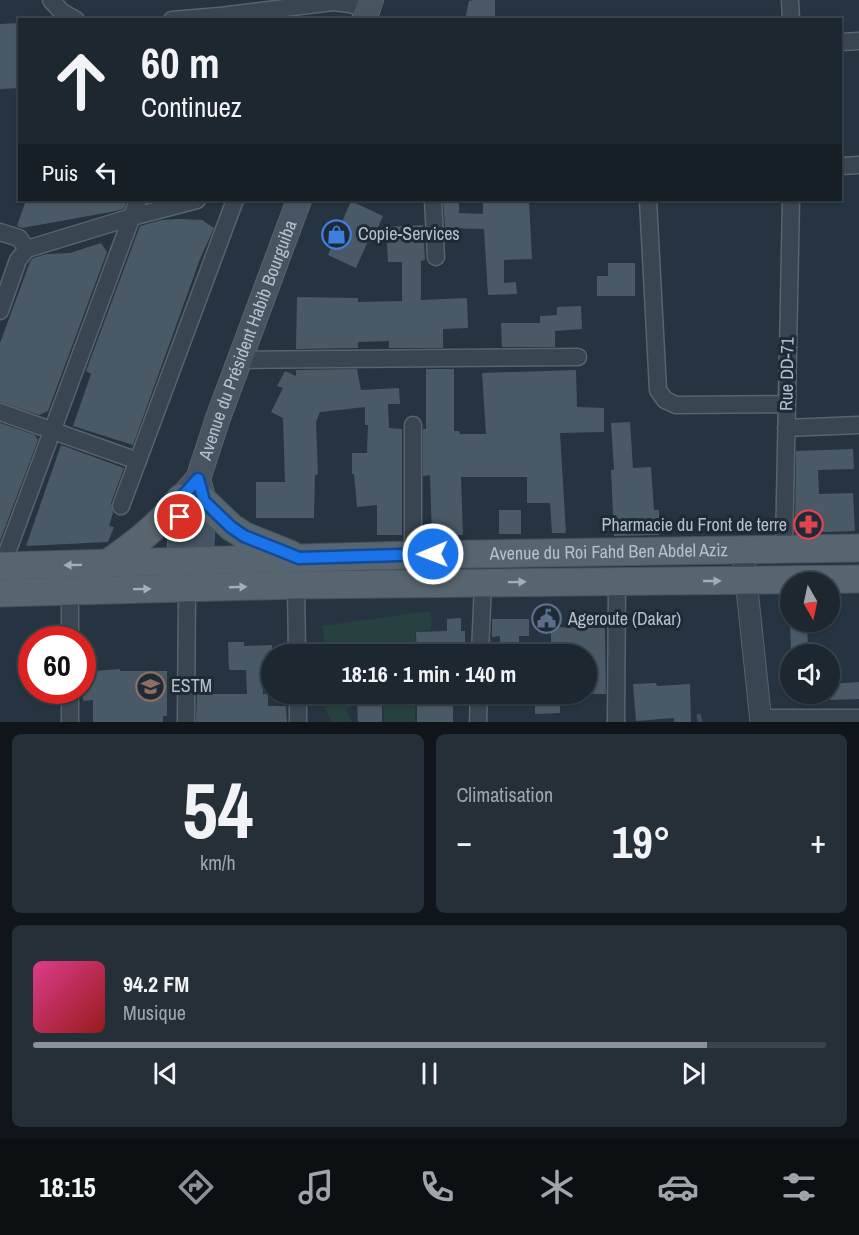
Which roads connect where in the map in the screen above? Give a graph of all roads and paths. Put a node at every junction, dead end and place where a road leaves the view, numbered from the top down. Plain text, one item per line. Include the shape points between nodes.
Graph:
1 (51, 0) edge
2 (790, 0) edge
3 (368, 10) edge
4 (72, 18) edge
5 (196, 18) edge
6 (791, 18) edge
7 (859, 41) edge
8 (842, 42) edge
9 (859, 165) edge
10 (842, 166) edge
11 (138, 201) edge
12 (193, 201) edge
13 (235, 201) edge
14 (299, 201) edge
15 (433, 201) edge
16 (648, 201) edge
17 (791, 201) edge
18 (132, 217) junction
19 (0, 232) edge
20 (27, 249) junction
21 (436, 257) dead end
22 (0, 311) edge
23 (578, 357) dead end
24 (239, 360) junction
25 (787, 404) junction
26 (0, 412) edge
27 (413, 425) dead end
28 (859, 425) edge
29 (786, 428) junction
30 (53, 432) junction
31 (138, 461) junction
32 (194, 493) junction
33 (121, 506) dead end
34 (859, 548) edge
35 (784, 549) junction
36 (743, 551) junction
37 (413, 555) junction
38 (299, 558) junction
39 (105, 565) junction
40 (1, 566) edge
41 (189, 577) junction
42 (859, 579) edge
43 (747, 580) junction
44 (617, 581) junction
45 (483, 582) junction
46 (296, 585) junction
47 (70, 591) junction
48 (0, 593) edge
49 (70, 626) edge
50 (297, 644) edge
51 (480, 644) edge
52 (70, 704) edge
53 (297, 704) edge
54 (479, 704) edge
55 (859, 718) edge
56 (761, 720) edge
57 (70, 722) edge
58 (186, 722) edge
59 (298, 722) edge
60 (478, 722) edge
61 (616, 722) edge

1 - 4 street
2 - 6 street
3 - 5 street via 333,2
7 - 8 street
9 - 10 street
11 - 18 street
12 - 18 street
13 - 31 street
14 - 24 main road, Avenue du Président Habib Bourguiba
15 - 21 street
16 - 25 street via 658,390 665,400 676,405
17 - 25 street, Rue DD-71
18 - 20 street
18 - 30 street
19 - 20 street via 18,238
20 - 22 street via 18,260
23 - 24 street
24 - 32 main road, Avenue du Président Habib Bourguiba
25 - 29 street, Rue DD-71
26 - 30 street
27 - 37 street
28 - 29 street
29 - 35 street, Rue DD-71
30 - 31 street
30 - 40 street
31 - 33 street
32 - 38 main road via 244,536
32 - 39 main road
32 - 41 main road, Avenue du Président Habib Bourguiba
34 - 35 main road, Avenue du Roi Fahd Ben Abdel Aziz
35 - 36 main road, Avenue du Roi Fahd Ben Abdel Aziz
36 - 37 main road, Avenue du Roi Fahd Ben Abdel Aziz
36 - 43 street
37 - 38 main road, Avenue du Roi Fahd Ben Abdel Aziz
38 - 41 main road, Avenue du Roi Fahd Ben Abdel Aziz
39 -> 40 main road, Avenue du Roi Fahd Ben Abdel Aziz
39 - 41 main road, Avenue du Roi Fahd Ben Abdel Aziz
41 -> 46 main road, Avenue du Roi Fahd Ben Abdel Aziz
47 -> 41 main road, Avenue du Roi Fahd Ben Abdel Aziz
41 - 58 street
42 - 43 main road, Avenue du Roi Fahd Ben Abdel Aziz
44 -> 43 main road, Avenue du Roi Fahd Ben Abdel Aziz
43 - 56 street
45 -> 44 main road, Avenue du Roi Fahd Ben Abdel Aziz
44 - 61 street
45 - 46 main road, Avenue du Roi Fahd Ben Abdel Aziz
45 - 51 street
46 - 50 street
47 - 48 main road, Avenue du Roi Fahd Ben Abdel Aziz
47 - 49 street
52 - 57 street
53 - 59 street
54 - 60 street
55 - 56 street

